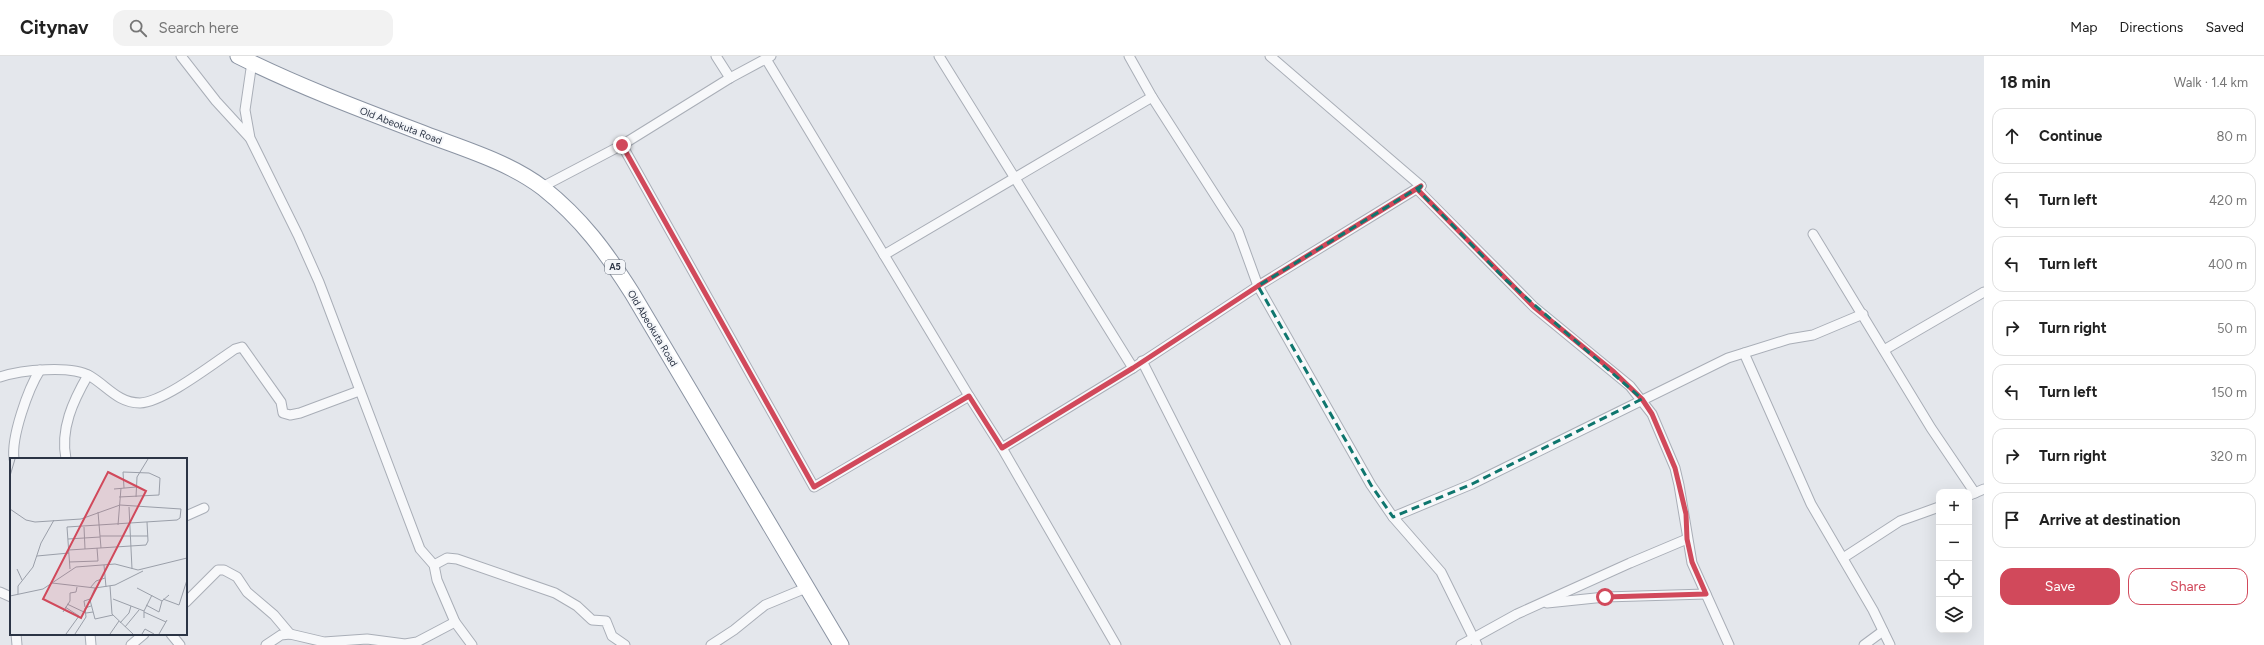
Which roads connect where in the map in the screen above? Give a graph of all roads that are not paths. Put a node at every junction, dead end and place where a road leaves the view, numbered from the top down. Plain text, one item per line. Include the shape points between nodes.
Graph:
1 (181, 56) edge
2 (716, 56) edge
3 (939, 56) edge
4 (1129, 56) edge
5 (1270, 56) edge
6 (769, 58) edge
7 (245, 59) edge
8 (730, 78) junction
9 (1152, 97) junction
10 (250, 138) junction
11 (622, 145) junction
12 (1014, 177) junction
13 (1421, 186) junction
14 (542, 187) junction
15 (1813, 234) dead end
16 (884, 255) junction
17 (1258, 286) junction
18 (1984, 292) edge
19 (1863, 314) junction
20 (1884, 350) junction
21 (1744, 353) junction
22 (1142, 361) junction
23 (1133, 368) junction
24 (40, 370) junction
25 (88, 375) junction
26 (0, 377) edge
27 (359, 391) junction
28 (969, 396) junction
29 (1642, 399) junction
30 (1002, 448) junction
31 (14, 458) edge
32 (66, 458) edge
33 (1969, 489) edge
34 (1984, 489) edge
35 (1972, 494) edge
36 (204, 508) dead end
37 (1936, 508) edge
38 (187, 516) edge
39 (1393, 517) junction
40 (1687, 539) junction
41 (1843, 558) junction
42 (434, 565) junction
43 (806, 588) junction
44 (0, 592) edge
45 (1706, 594) junction
46 (10, 597) edge
47 (187, 601) edge
48 (1539, 604) junction
49 (455, 622) junction
50 (1883, 630) junction
51 (290, 634) junction
52 (16, 635) edge
53 (90, 635) edge
54 (143, 635) edge
55 (172, 635) edge
56 (1474, 641) edge
57 (18, 645) edge
58 (91, 645) edge
59 (131, 645) edge
60 (180, 645) edge
61 (266, 645) edge
62 (472, 645) edge
63 (625, 645) edge
64 (711, 645) edge
65 (841, 645) edge
66 (1116, 645) edge
67 (1286, 645) edge
68 (1461, 645) edge
69 (1729, 645) edge
70 (1864, 645) edge
71 (1890, 645) edge

1 - 10 street via 216,101
2 - 8 street
3 - 12 street
4 - 9 street
5 - 13 street
6 - 8 street
6 - 16 street
7 - 10 street via 245,110
7 - 14 highway, Old Abeokuta Road / A5 via 348,105 471,151
8 - 11 street
9 - 12 street
9 - 17 street via 1238,230
10 - 27 street via 319,282
11 - 14 street
11 - 28 street via 814,487
12 - 16 street
12 - 23 street
13 - 17 street
13 - 29 street via 1418,190 1511,286 1625,381
14 - 43 highway, Old Abeokuta Road / A5 via 582,222 606,253
15 - 19 street
16 - 28 street
17 - 22 street
17 - 39 street via 1371,485
18 - 20 street
19 - 20 street
19 - 21 street via 1813,335 1789,339
20 - 33 street
21 - 29 street via 1728,358
21 - 41 street via 1808,498
22 - 23 street
22 - 67 street
23 - 30 street
24 - 25 street via 58,369
24 - 26 street
24 - 31 street via 32,382 14,435
25 - 27 street via 115,396 127,402 141,403 184,383 242,347 282,402 283,413 300,413
25 - 32 street via 65,429 63,438
27 - 42 street via 420,549
28 - 30 street
29 - 39 street via 1472,484
29 - 40 street via 1652,414 1675,468 1686,514
30 - 66 street
34 - 35 street
36 - 38 street
37 - 41 street via 1900,521
39 - 56 street via 1441,572
40 - 45 street via 1692,562
40 - 48 street
41 - 50 street
42 - 49 street via 437,580
42 - 63 street via 447,558 457,559 555,593 577,606 592,620 606,622 612,636
43 - 64 street via 765,605
43 - 65 highway, Old Abeokuta Road / A5
44 - 46 street
45 - 48 street via 1605,597
45 - 69 street
47 - 51 street via 218,570 224,570 237,577 247,592 274,615
48 - 56 street
49 - 51 street via 417,642 405,644 367,639 324,642
49 - 62 street
50 - 70 street
50 - 71 street
51 - 61 street via 281,635
52 - 57 street
53 - 58 street
54 - 59 street
55 - 60 street
56 - 68 street

